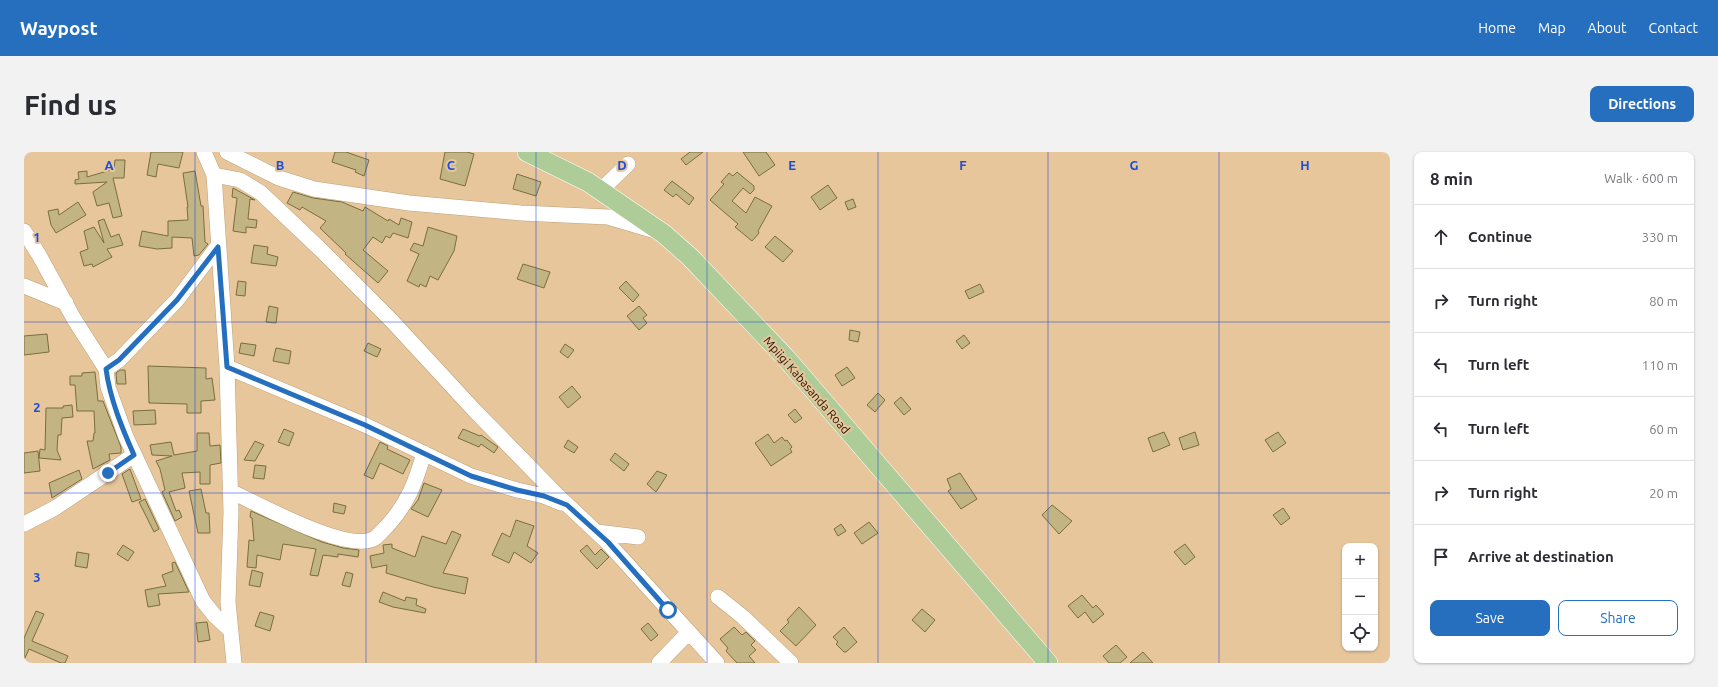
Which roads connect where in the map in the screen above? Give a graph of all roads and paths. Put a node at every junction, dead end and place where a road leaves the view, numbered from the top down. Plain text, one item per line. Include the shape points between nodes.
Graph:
1 (204, 152) edge
2 (227, 152) edge
3 (527, 152) edge
4 (628, 164) dead end
5 (214, 175) junction
6 (600, 191) junction
7 (24, 231) edge
8 (664, 234) junction
9 (218, 247) junction
10 (24, 286) edge
11 (66, 303) junction
12 (227, 367) junction
13 (106, 369) junction
14 (424, 453) junction
15 (134, 455) junction
16 (230, 491) junction
17 (567, 505) junction
18 (24, 524) edge
19 (597, 532) junction
20 (638, 537) dead end
21 (718, 597) dead end
22 (229, 628) junction
23 (689, 632) junction
24 (234, 663) edge
25 (659, 663) edge
26 (717, 663) edge
27 (791, 663) edge
28 (1048, 663) edge

1 - 5 street
2 - 8 street via 279,178 314,188 409,203 521,213 608,217
3 - 6 main road, Mpiigi Kabasanda Road via 588,182
4 - 6 street
5 - 9 street
5 - 17 street via 240,180 261,193 391,320
6 - 8 main road, Mpiigi Kabasanda Road
7 - 11 street
8 - 28 main road, Mpiigi Kabasanda Road via 690,257 786,358
9 - 12 street
9 - 13 street via 177,300 119,360
10 - 11 street
11 - 13 street
12 - 14 street via 365,425
12 - 16 street
13 - 15 street via 108,387
14 - 16 street via 418,476 402,509 374,539 344,540 310,530
14 - 17 street via 471,476
15 - 18 street via 54,508
15 - 22 street via 203,600 215,616
16 - 22 street
17 - 19 street
19 - 20 street
19 - 23 street
21 - 27 street
22 - 24 street
23 - 25 street
23 - 26 street

